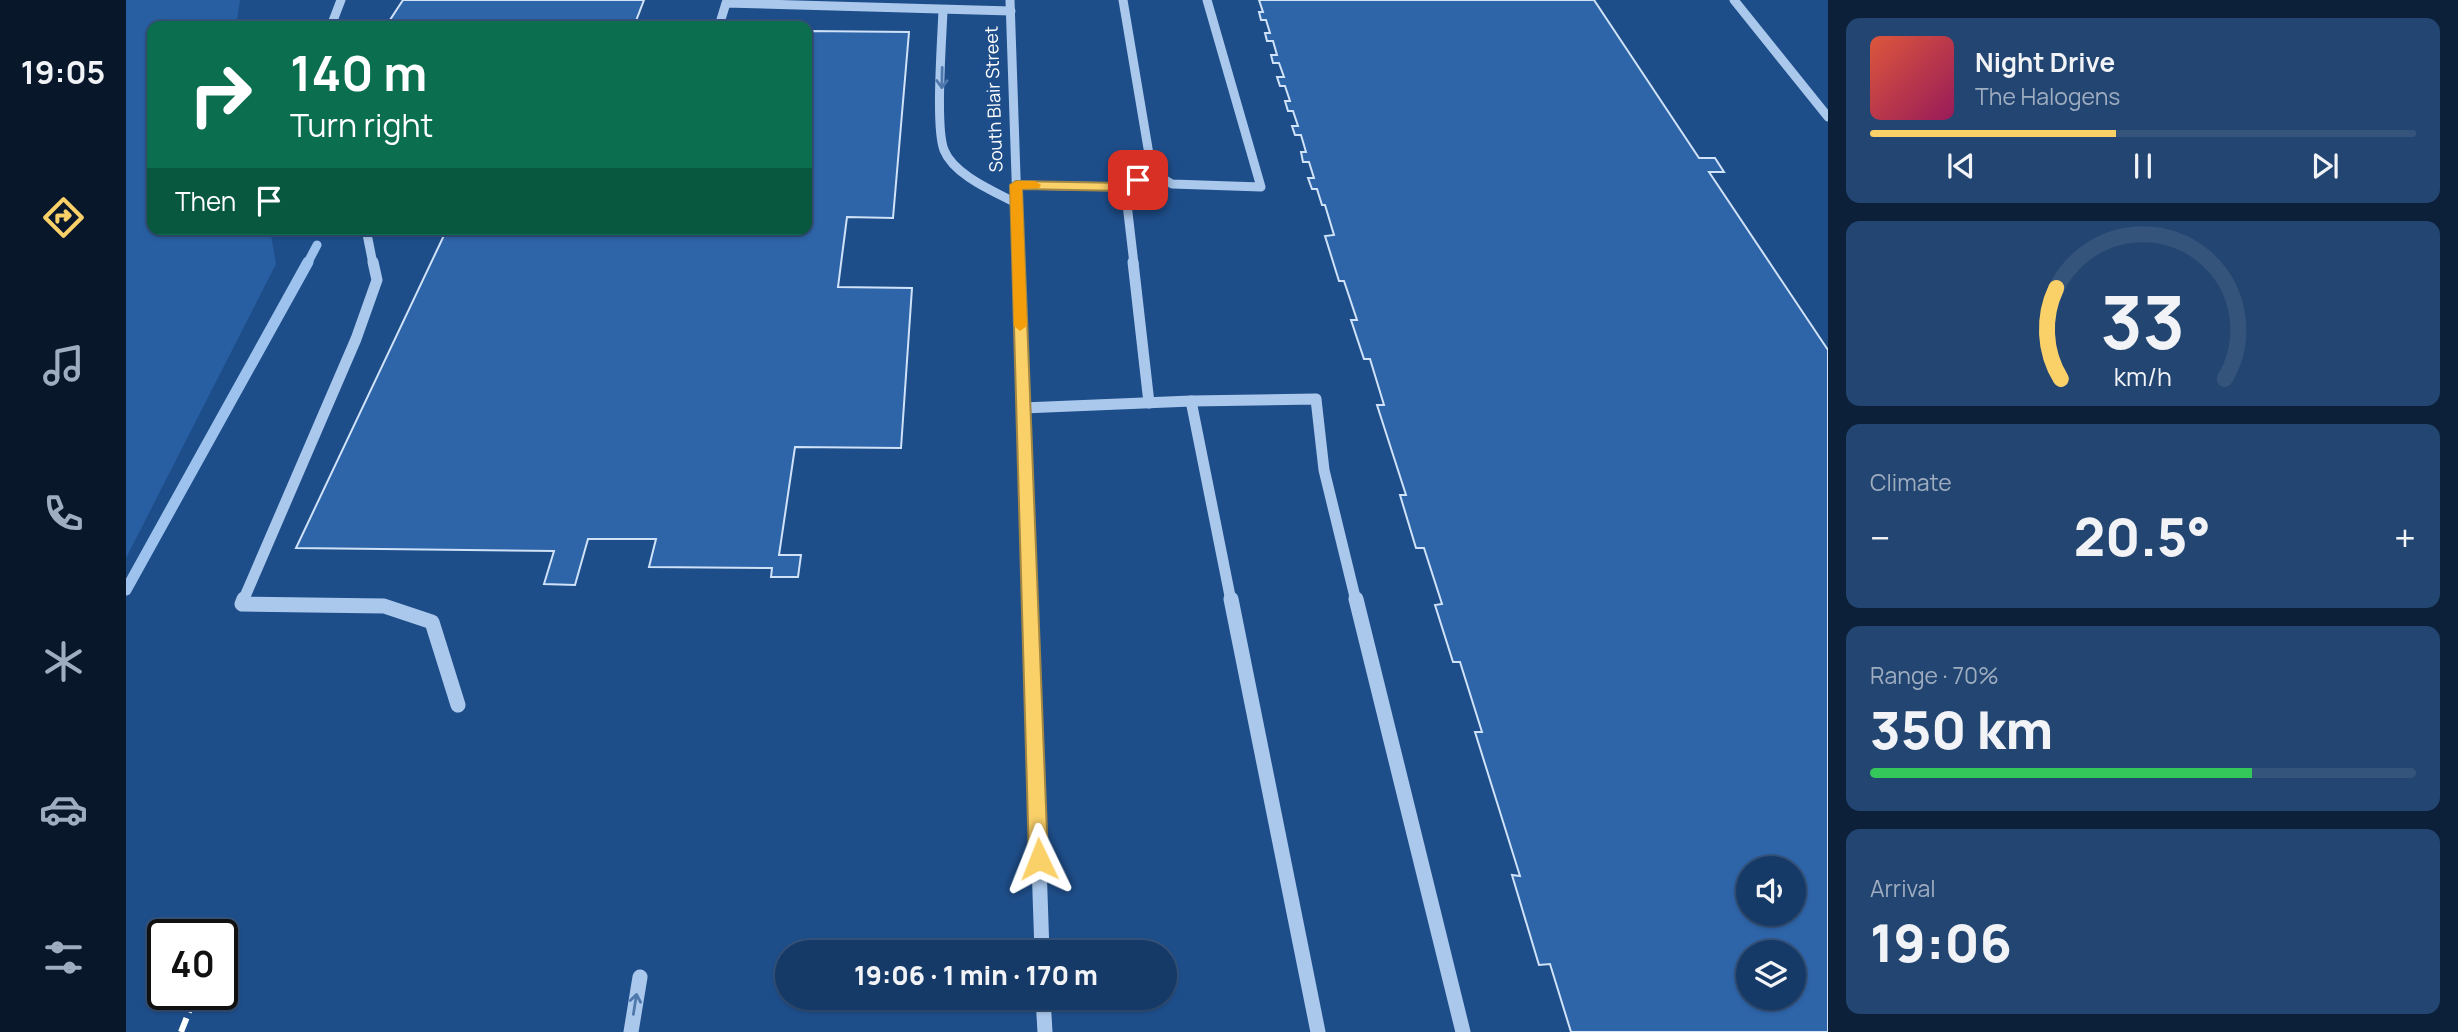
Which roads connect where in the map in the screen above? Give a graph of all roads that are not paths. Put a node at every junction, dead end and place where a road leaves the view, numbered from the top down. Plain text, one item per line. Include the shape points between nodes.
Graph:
1 (341, 0) edge
2 (1123, 0) edge
3 (1207, 0) edge
4 (1734, 0) edge
5 (727, 2) edge
6 (1011, 6) edge
7 (943, 10) junction
8 (333, 21) edge
9 (721, 21) edge
10 (1828, 117) edge
11 (1152, 172) junction
12 (1016, 185) junction
13 (1125, 187) junction
14 (1016, 203) junction
15 (367, 235) edge
16 (1191, 401) junction
17 (1149, 403) junction
18 (1023, 408) junction
19 (458, 705) dead end
20 (1042, 940) edge
21 (640, 977) dead end
22 (1044, 1010) edge
23 (631, 1032) edge
24 (1045, 1032) edge
25 (1318, 1032) edge
26 (1463, 1032) edge

1 - 8 street
2 - 11 street
3 - 11 street via 1261,187 1172,184
4 - 10 street
5 - 7 street
5 - 9 street
6 - 7 street
6 - 12 street, South Blair Street
7 -> 14 street via 944,150 965,176
11 - 13 street
12 - 13 street
12 - 14 street, South Blair Street
13 - 17 street
14 - 18 street, South Blair Street
15 - 19 street via 377,280 243,604 384,606 432,622
16 - 17 street
16 - 25 street
16 - 26 street via 1316,400 1324,470
17 - 18 street
18 - 20 street, South Blair Street
23 -> 21 street
22 - 24 street

